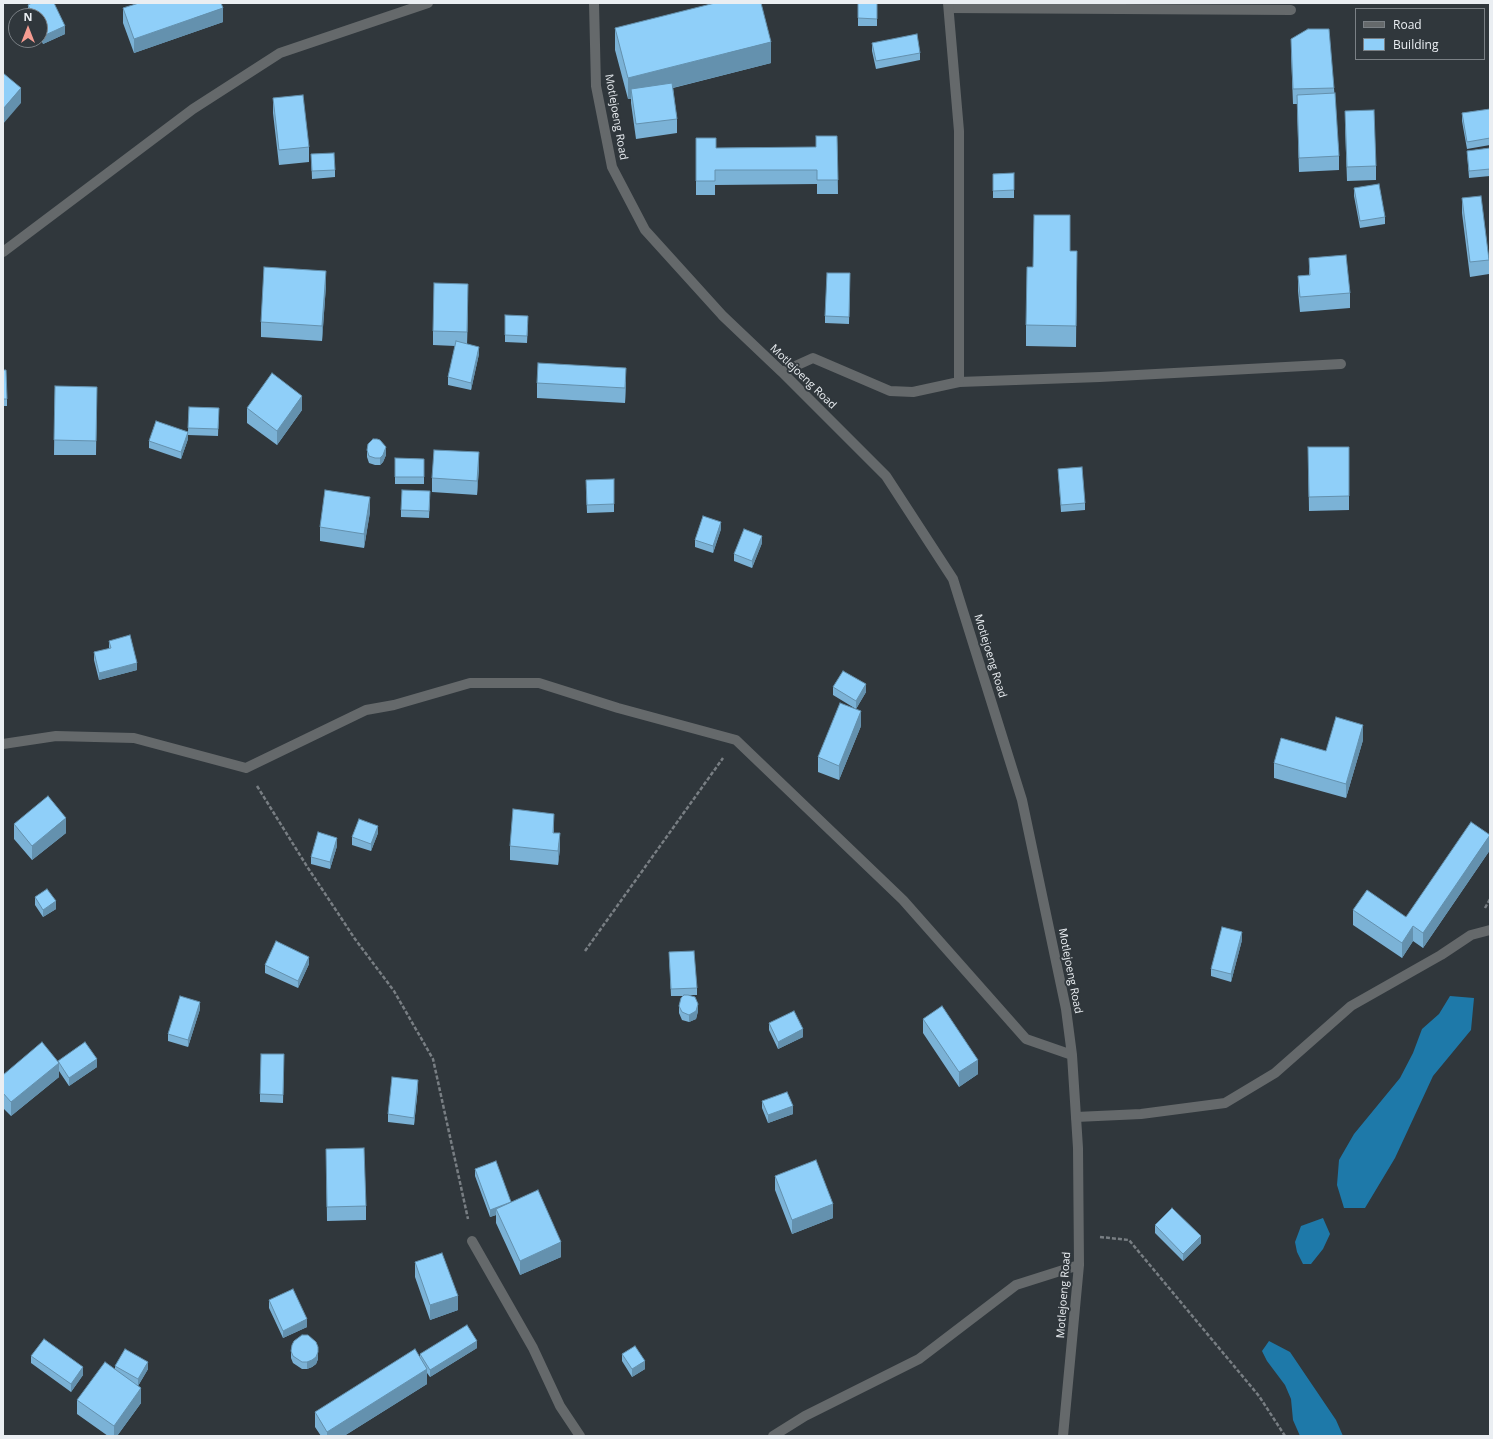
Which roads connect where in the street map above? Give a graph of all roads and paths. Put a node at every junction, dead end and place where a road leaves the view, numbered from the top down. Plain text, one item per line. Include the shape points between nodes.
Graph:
1 (428, 3) edge
2 (594, 3) edge
3 (949, 5) edge
4 (1291, 10) dead end
5 (3, 252) edge
6 (1341, 364) dead end
7 (782, 372) junction
8 (959, 382) junction
9 (736, 740) junction
10 (3, 744) edge
11 (246, 768) junction
12 (1490, 930) edge
13 (585, 951) dead end
14 (1072, 1055) junction
15 (1076, 1118) junction
16 (1079, 1235) junction
17 (472, 1241) joint
18 (1079, 1265) junction
19 (580, 1436) edge
20 (773, 1436) edge
21 (1063, 1436) edge
22 (1285, 1436) edge

1 - 5 street via 280,53 193,109
2 - 7 street, Motlejoeng Road via 596,86 612,167 645,230 722,315
3 - 4 street
3 - 8 street via 959,131
6 - 8 street
7 - 8 street via 813,358 890,391 913,392
7 - 14 street, Motlejoeng Road via 886,476 953,579 1022,800 1066,1009
9 - 11 street via 618,708 539,683 470,683 394,705 366,710
9 - 13 path
9 - 14 street via 903,900 1026,1039
10 - 11 street via 56,736 134,738
11 - 17 path via 355,939 394,991 433,1058
12 - 15 street via 1471,935 1442,955 1352,1006 1275,1073 1226,1103 1141,1114
14 - 15 street, Motlejoeng Road
15 - 16 street, Motlejoeng Road
16 - 18 street, Motlejoeng Road
16 - 22 path via 1129,1240 1259,1396
17 - 19 street via 533,1348 560,1406
18 - 20 street via 1016,1285 919,1359 805,1416
18 - 21 street, Motlejoeng Road

